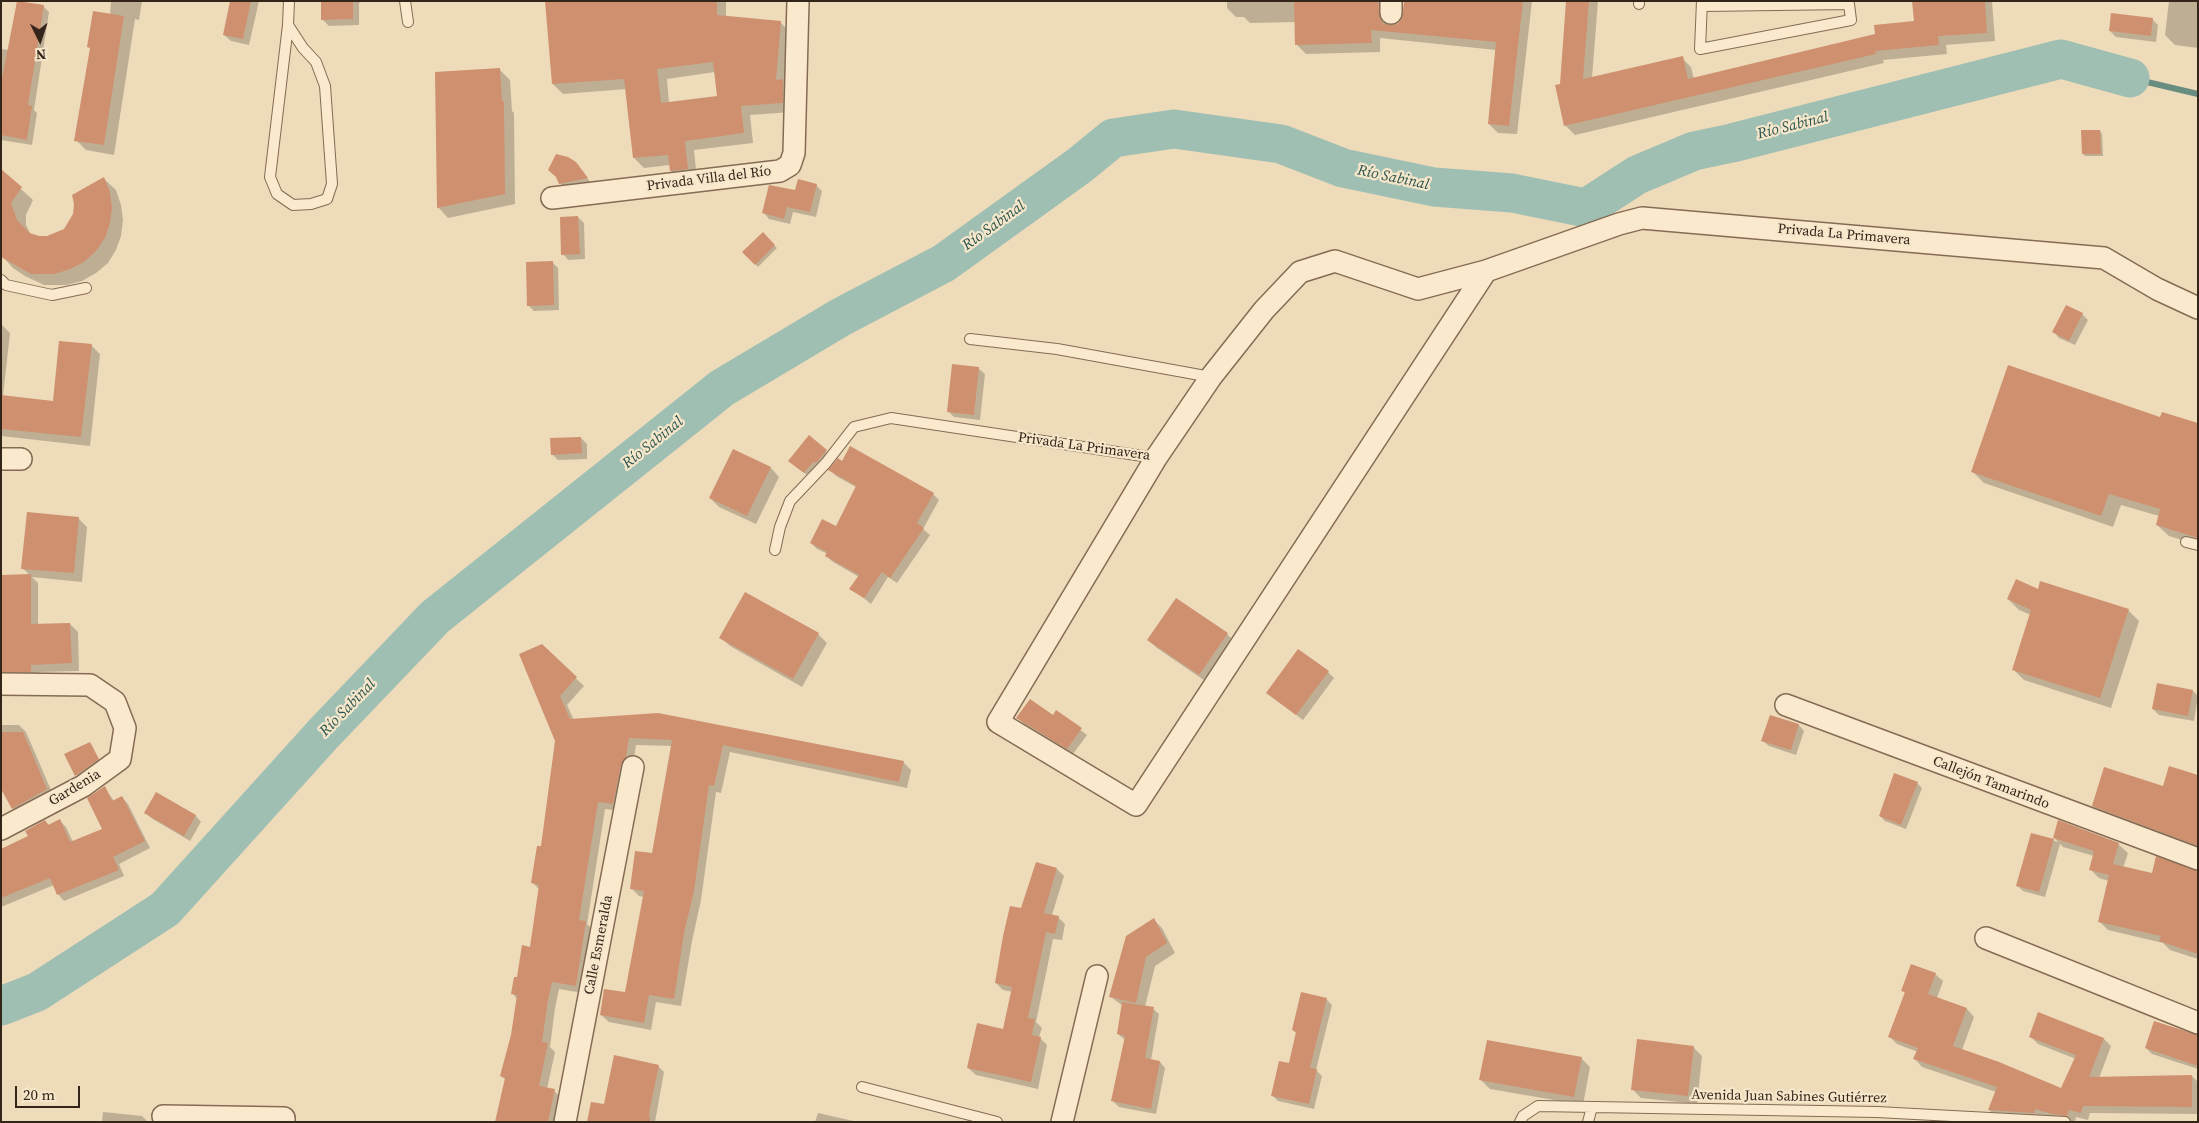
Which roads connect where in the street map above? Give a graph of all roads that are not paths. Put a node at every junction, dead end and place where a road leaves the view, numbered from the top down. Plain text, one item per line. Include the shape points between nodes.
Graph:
1 (289, 1) edge
2 (405, 1) edge
3 (798, 1) edge
4 (1702, 4) edge
5 (408, 22) dead end
6 (288, 25) junction
7 (552, 198) dead end
8 (1486, 271) junction
9 (1, 280) edge
10 (86, 288) dead end
11 (2198, 308) edge
12 (970, 339) dead end
13 (1211, 377) junction
14 (1156, 458) junction
15 (2186, 542) dead end
16 (2198, 545) edge
17 (775, 550) dead end
18 (1, 684) edge
19 (1786, 705) dead end
20 (633, 767) dead end
21 (1, 829) edge
22 (2198, 859) edge
23 (1986, 938) dead end
24 (1098, 976) dead end
25 (2198, 1023) edge
26 (862, 1087) dead end
27 (1592, 1107) junction
28 (163, 1116) dead end
29 (1879, 1117) edge
30 (284, 1122) edge
31 (565, 1122) edge
32 (997, 1122) edge
33 (1062, 1122) edge
34 (1520, 1122) edge
35 (1588, 1122) edge
36 (2065, 1122) edge

1 - 6 lane
2 - 5 lane
3 - 7 street, Privada Villa del Río via 794,153 790,165 780,171
4 - 4 lane via 1700,49 1851,20 1849,4
6 - 6 lane via 270,177 276,194 293,205 311,204 327,199 332,184 325,86 316,62
8 - 11 street, Privada La Primavera via 1642,218 2104,258
8 - 13 street, Privada La Primavera via 1418,289 1335,261 1300,272 1264,310
8 - 14 street via 1136,805 998,722
9 - 10 lane via 6,285 52,295
12 - 13 lane via 1058,349
13 - 14 street, Privada La Primavera
14 - 17 lane, Privada La Primavera via 891,418 854,426 826,463 790,501
15 - 16 lane
18 - 21 street, Gardenia via 90,685 115,702 125,728 120,759 83,786
19 - 22 street, Callejón Tamarindo
20 - 31 street, Calle Esmeralda
23 - 25 street
24 - 33 street
26 - 32 lane
27 - 29 lane, Avenida Juan Sabines Gutiérrez
27 - 34 lane, Avenida Juan Sabines Gutiérrez via 1538,1106
27 - 35 lane
28 - 30 street via 284,1118
29 - 36 lane, Avenida Juan Sabines Gutiérrez

